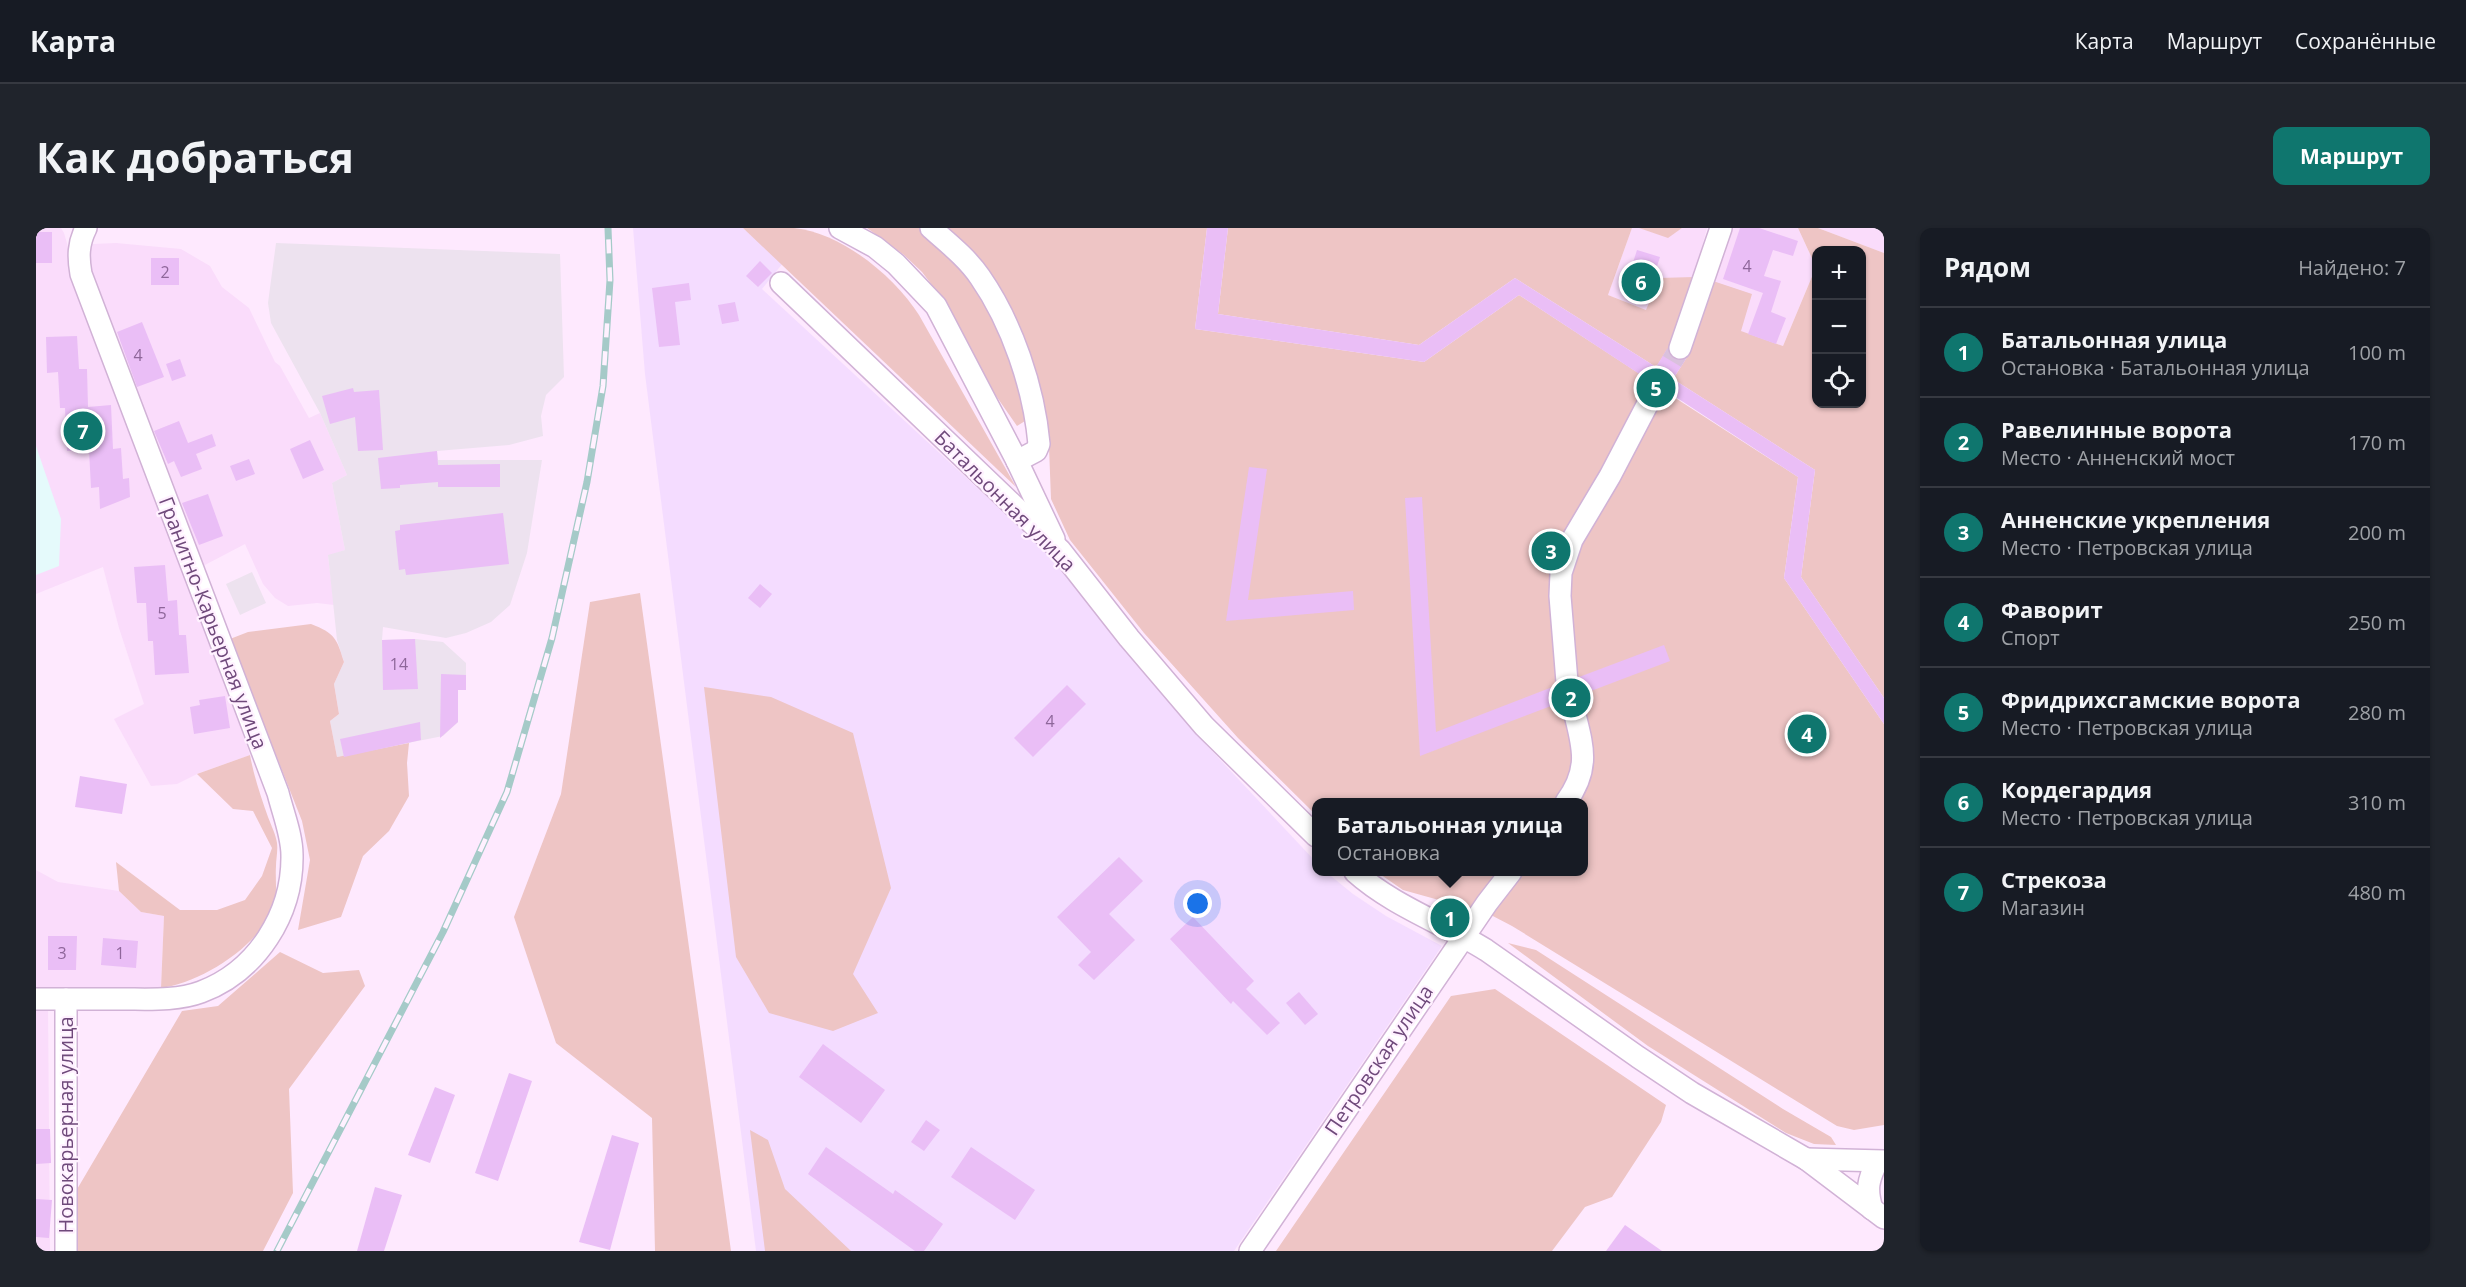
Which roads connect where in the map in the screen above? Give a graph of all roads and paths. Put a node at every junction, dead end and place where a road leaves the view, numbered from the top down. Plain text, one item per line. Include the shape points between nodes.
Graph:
1 (86, 228) edge
2 (840, 228) edge
3 (931, 228) edge
4 (1721, 228) edge
5 (781, 283) dead end
6 (1680, 348) tunnel mouth
7 (1656, 388) tunnel mouth
8 (1017, 461) junction
9 (1060, 550) junction
10 (1569, 798) edge
11 (1312, 831) edge
12 (1360, 876) edge
13 (1508, 876) edge
14 (1464, 936) junction
15 (36, 999) edge
16 (66, 999) junction
17 (1806, 1159) junction
18 (1880, 1162) edge
19 (1878, 1213) edge
20 (66, 1251) edge
21 (1250, 1251) edge

1 - 16 street, Гранитно-Карьерная улица via 78,257 81,274 278,793 292,853 286,897 276,926 248,962 200,992 155,999
2 - 8 street via 890,258 936,306
3 - 8 street via 979,276 1017,353 1039,444 1036,451
4 - 6 street
5 - 9 street, Батальонная улица
7 - 10 street via 1572,540 1561,573 1569,690 1584,762
8 - 9 street
9 - 11 street, Батальонная улица via 1128,638 1204,726
12 - 14 street via 1394,902
13 - 14 street, Петровская улица
14 - 17 street via 1692,1093
14 - 21 street, Петровская улица
15 - 16 street
16 - 20 street, Новокарьерная улица
17 - 18 street
17 - 19 street
18 - 19 street via 1868,1179 1867,1191

